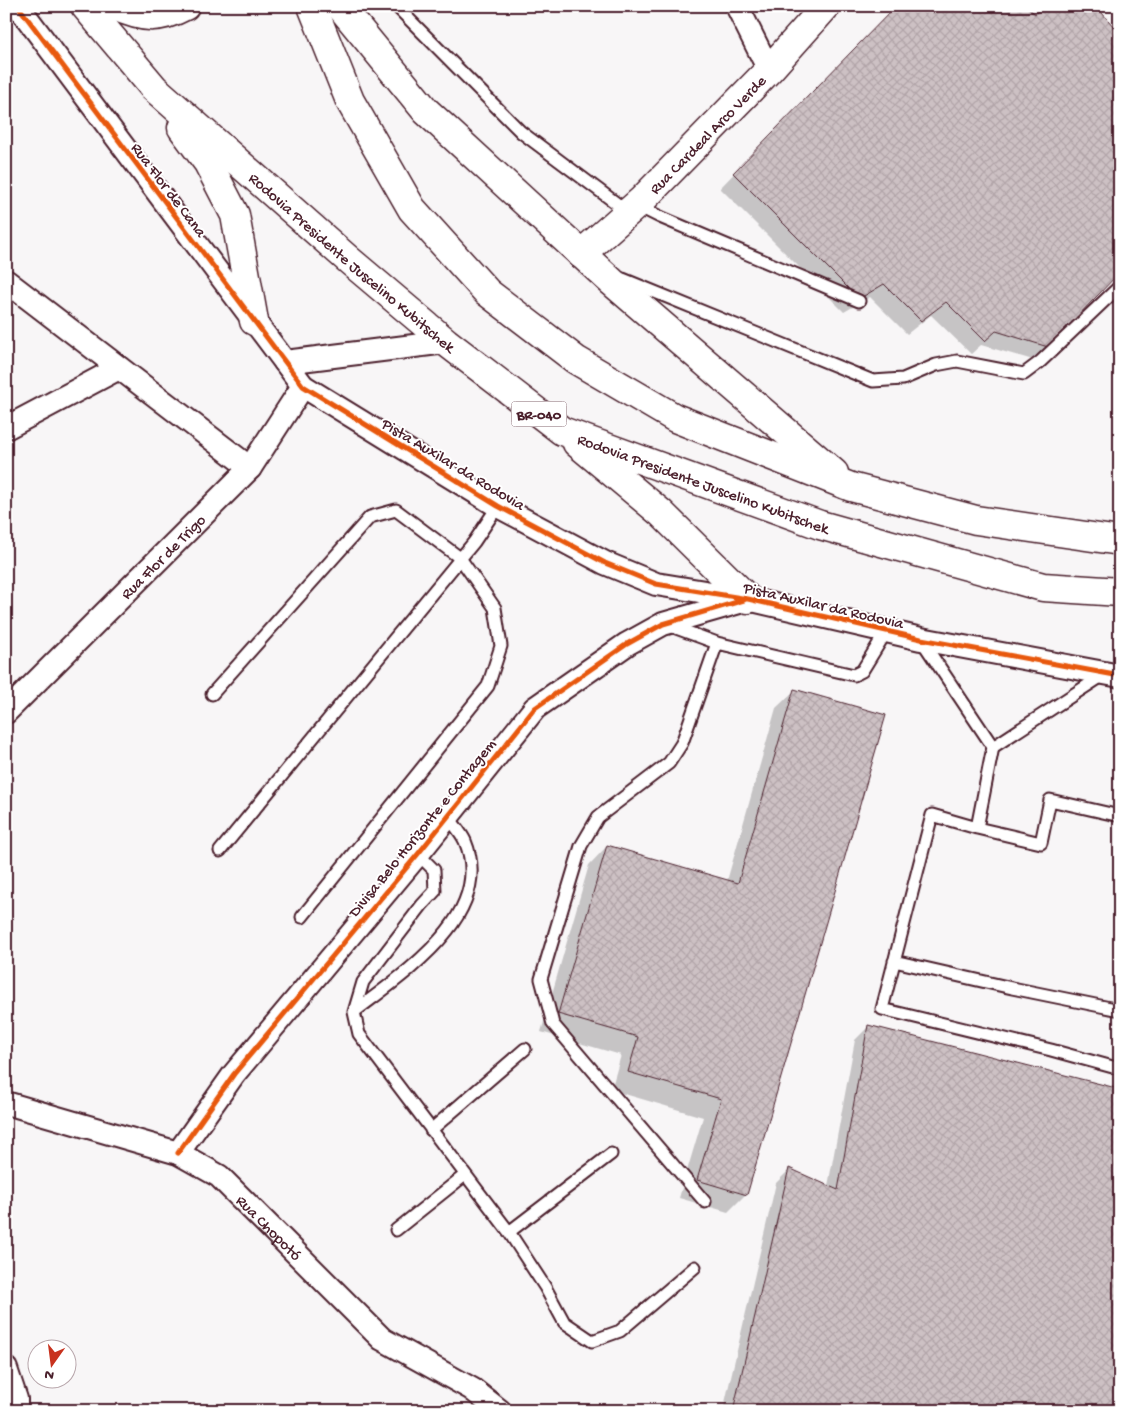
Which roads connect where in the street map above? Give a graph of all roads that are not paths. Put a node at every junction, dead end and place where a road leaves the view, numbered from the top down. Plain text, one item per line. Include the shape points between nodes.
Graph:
1 (18, 6) edge
2 (85, 6) edge
3 (114, 6) edge
4 (185, 6) edge
5 (312, 6) edge
6 (340, 6) edge
7 (396, 6) edge
8 (737, 6) edge
9 (826, 6) edge
10 (769, 70) junction
11 (154, 88) junction
12 (632, 208) junction
13 (589, 261) junction
14 (6, 281) edge
15 (1120, 286) edge
16 (859, 301) dead end
17 (254, 321) junction
18 (446, 342) junction
19 (285, 362) junction
20 (119, 368) junction
21 (303, 386) junction
22 (6, 428) edge
23 (562, 431) junction
24 (250, 468) junction
25 (851, 487) junction
26 (498, 506) junction
27 (1120, 541) edge
28 (460, 558) junction
29 (1120, 592) edge
30 (748, 599) junction
31 (664, 624) junction
32 (886, 632) junction
33 (921, 639) junction
34 (717, 642) junction
35 (1112, 675) edge
36 (212, 694) dead end
37 (6, 712) edge
38 (993, 747) junction
39 (448, 816) junction
40 (1120, 816) edge
41 (977, 828) junction
42 (220, 851) dead end
43 (418, 854) junction
44 (302, 917) dead end
45 (894, 961) junction
46 (1120, 1010) edge
47 (354, 1012) junction
48 (524, 1049) dead end
49 (1120, 1069) edge
50 (6, 1103) edge
51 (431, 1130) junction
52 (178, 1153) junction
53 (611, 1154) dead end
54 (465, 1175) junction
55 (705, 1202) dead end
56 (396, 1230) dead end
57 (509, 1232) junction
58 (696, 1267) dead end
59 (6, 1369) edge
60 (16, 1411) edge
61 (500, 1411) edge

1 - 17 street, Rua Flor de Cana
2 - 11 main road, Rodovia Presidente Juscelino Kubitschek / BR-040
3 - 4 main road via 152,17 166,15
5 - 25 main road via 350,101 412,209 487,292 576,360 675,418
6 - 13 main road via 426,111
7 - 12 lane via 521,132
8 - 10 street
9 - 10 main road, Rua Cardeal Arco Verde
10 - 12 main road, Rua Cardeal Arco Verde
11 - 17 main road via 208,163 234,216
11 - 18 main road, Rodovia Presidente Juscelino Kubitschek / BR-040
12 - 13 main road, Rua Cardeal Arco Verde
12 - 16 lane
13 - 15 lane via 873,381 904,379 936,365 957,361 1024,374
13 - 25 main road
14 - 20 street
17 - 19 street, Rua Flor de Cana
18 - 19 street
18 - 23 main road, Rodovia Presidente Juscelino Kubitschek / BR-040
19 - 21 street, Rua Flor de Cana
20 - 22 street
20 - 24 street
21 - 24 street, Rua Flor de Trigo
21 - 26 street, Pista Auxilar da Rodovia
23 - 29 main road, Rodovia Presidente Juscelino Kubitschek / BR-040 via 820,525 1043,586
23 - 30 main road via 661,513
24 - 37 street, Rua Flor de Trigo
25 - 27 main road via 976,520
26 - 28 lane
26 - 30 street, Pista Auxilar da Rodovia via 605,563 656,584
28 - 36 lane via 396,510 370,517
28 - 42 lane
28 - 44 lane via 495,608 501,646 488,686
30 - 31 street, Divisa Belo Horizonte e Contagem
30 - 32 street, Pista Auxilar da Rodovia
31 - 34 lane
31 - 39 street, Divisa Belo Horizonte e Contagem via 627,644 535,708
32 - 33 street, Pista Auxilar da Rodovia
32 - 34 lane via 862,671 854,675
33 - 35 street, Pista Auxilar da Rodovia
33 - 38 lane
34 - 55 lane via 682,743 668,763 598,817 581,846 541,979 554,1024
35 - 38 lane
38 - 41 lane
39 - 43 street, Divisa Belo Horizonte e Contagem
39 - 47 lane via 464,840 471,862 469,890 455,922 420,960
40 - 41 lane via 1050,800 1041,844
41 - 45 lane via 932,814
43 - 47 lane via 434,870 435,891 363,982
43 - 52 street, Divisa Belo Horizonte e Contagem via 234,1074
45 - 46 lane
45 - 49 lane via 882,1009
47 - 51 lane via 359,1034
48 - 51 lane
50 - 52 street, Rua Chopotó
51 - 54 lane
52 - 61 street, Rua Chopotó via 219,1176 382,1339 472,1389
53 - 57 lane
54 - 56 lane
54 - 57 lane
57 - 58 lane via 564,1322 592,1341 620,1331
59 - 60 street via 16,1399

